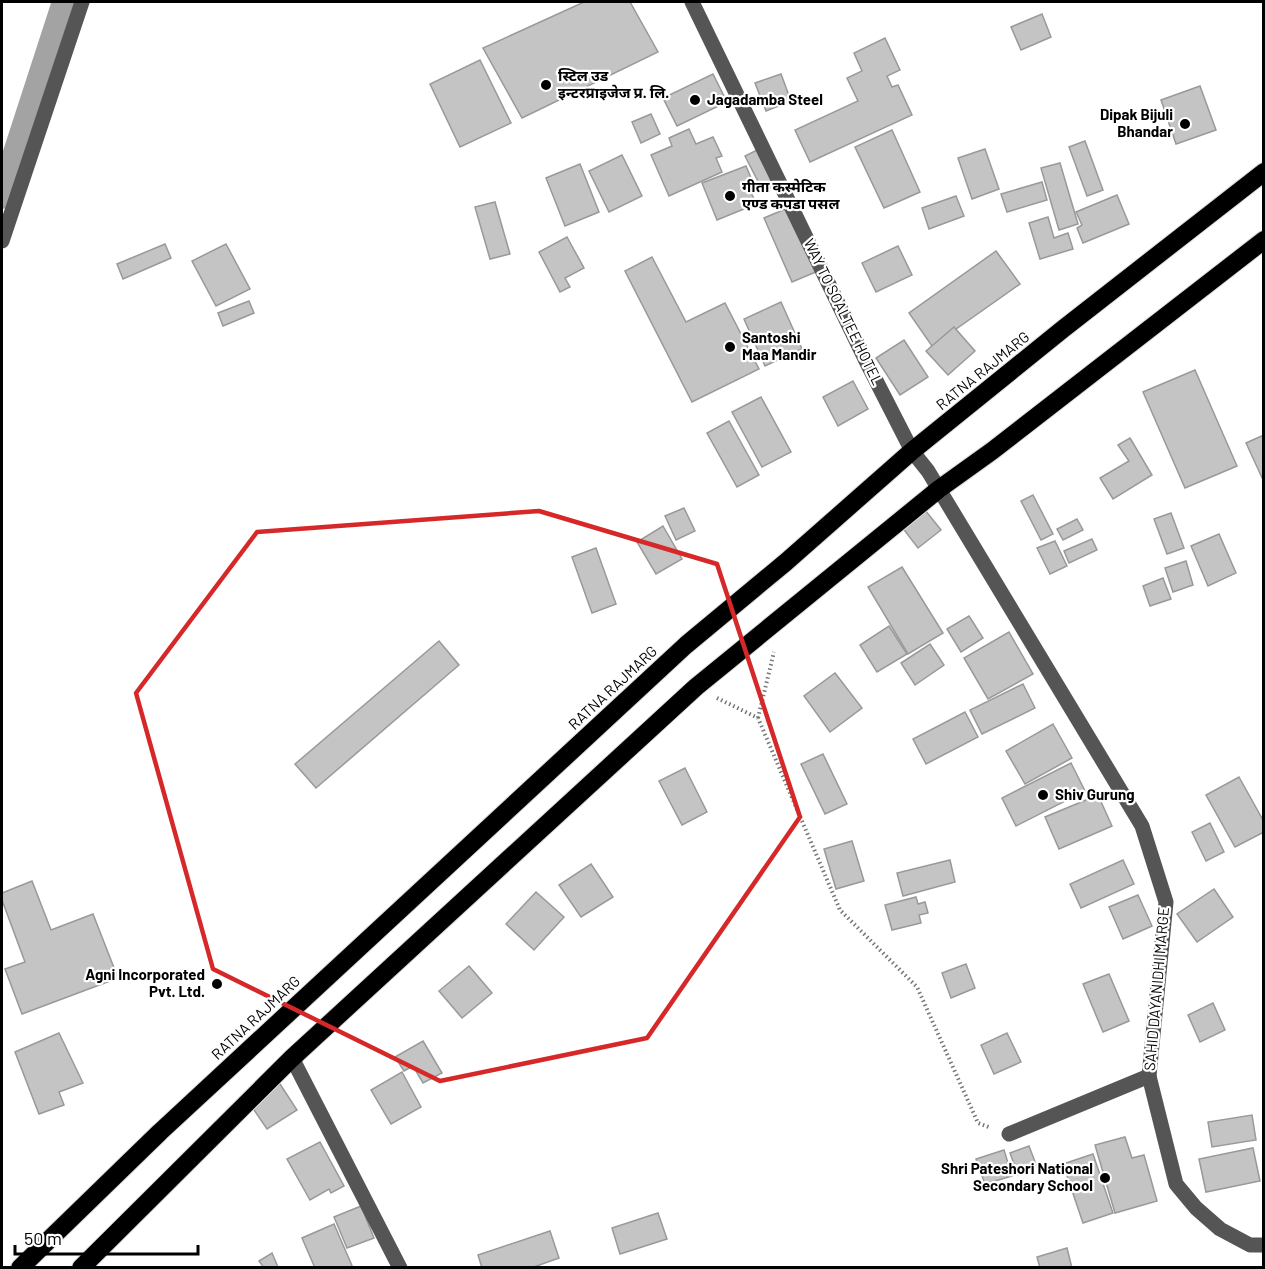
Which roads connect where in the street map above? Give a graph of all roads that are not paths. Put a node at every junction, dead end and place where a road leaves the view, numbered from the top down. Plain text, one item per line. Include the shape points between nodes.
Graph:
1 (82, 2) edge
2 (692, 2) edge
3 (1263, 172) edge
4 (1263, 240) edge
5 (2, 241) edge
6 (912, 451) junction
7 (939, 489) junction
8 (292, 1058) junction
9 (1149, 1076) junction
10 (1009, 1134) road end
11 (1263, 1245) edge
12 (20, 1268) edge
13 (81, 1268) edge
14 (400, 1268) edge

1 - 5 street
2 - 6 street, WAY TO SOALTEE HOTEL
3 - 6 highway, RATNA RAJMARG
4 - 7 highway
6 - 7 street, WAY TO SOALTEE HOTEL
6 - 12 highway, RATNA RAJMARG via 686,645 160,1132
7 - 8 highway via 696,687
7 - 9 street, SAHID DAYANIDHI MARGE via 1142,826 1166,902
8 - 13 highway
8 - 14 street
9 - 10 street
9 - 11 street, SAHID DAYANIDHI MARGE via 1176,1184 1220,1230 1250,1245

